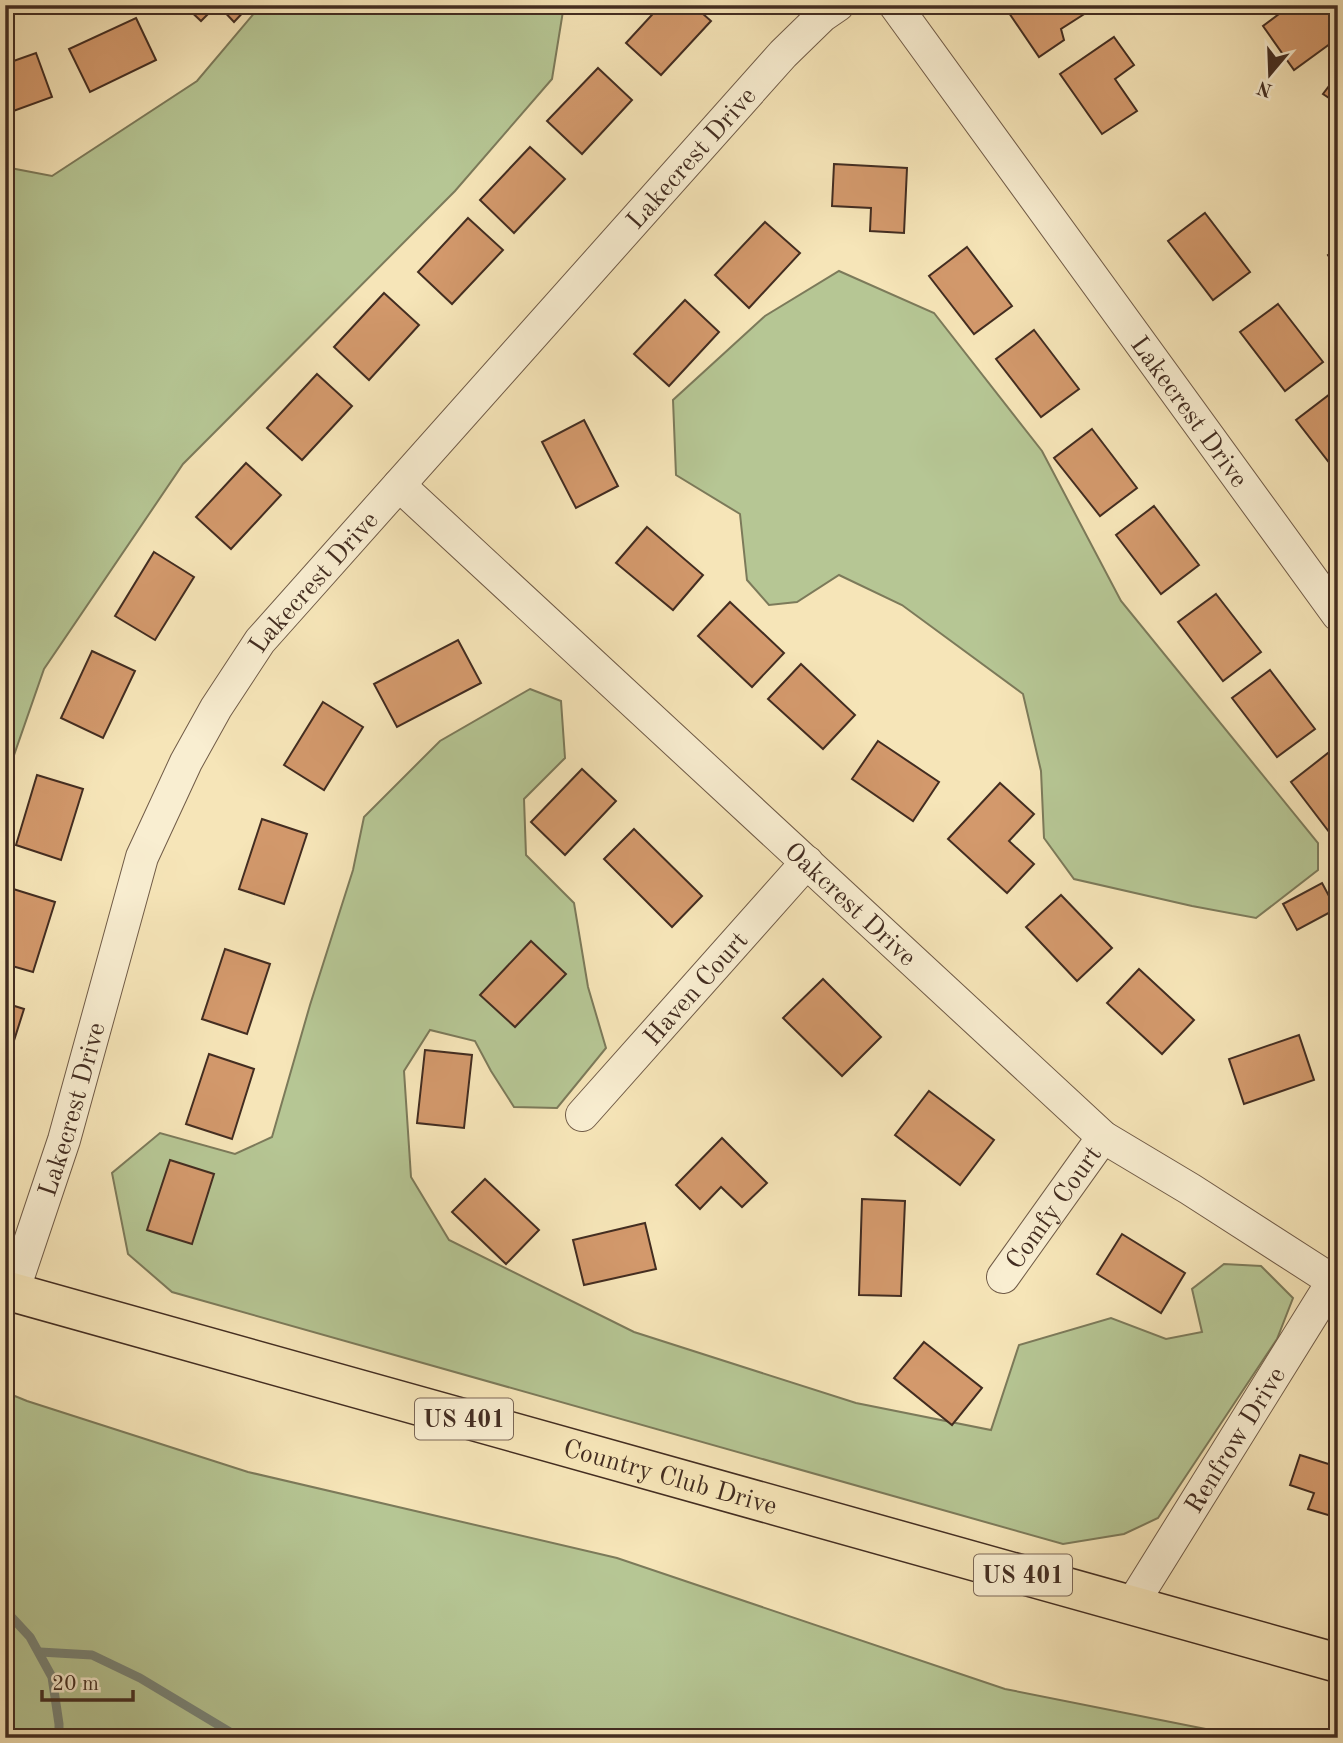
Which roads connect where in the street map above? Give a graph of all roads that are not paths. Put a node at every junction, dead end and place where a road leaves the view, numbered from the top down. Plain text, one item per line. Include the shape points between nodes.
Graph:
1 (838, 5) edge
2 (895, 5) edge
3 (399, 485) junction
4 (1338, 615) edge
5 (807, 862) junction
6 (582, 1115) dead end
7 (1103, 1137) junction
8 (1003, 1277) dead end
9 (1335, 1277) edge
10 (9, 1291) edge
11 (1131, 1606) junction
12 (1338, 1663) edge

1 - 3 street, Lakecrest Drive via 783,54
2 - 4 street, Lakecrest Drive
3 - 5 street, Oakcrest Drive
3 - 10 street, Lakecrest Drive via 260,641 186,762 142,857 64,1140
5 - 6 street, Haven Court
5 - 7 street, Oakcrest Drive
7 - 8 street, Comfy Court
7 - 9 street, Oakcrest Drive
9 - 11 street, Renfrow Drive
10 - 11 main road, Country Club Drive / US 401
11 - 12 main road, Country Club Drive / US 401

